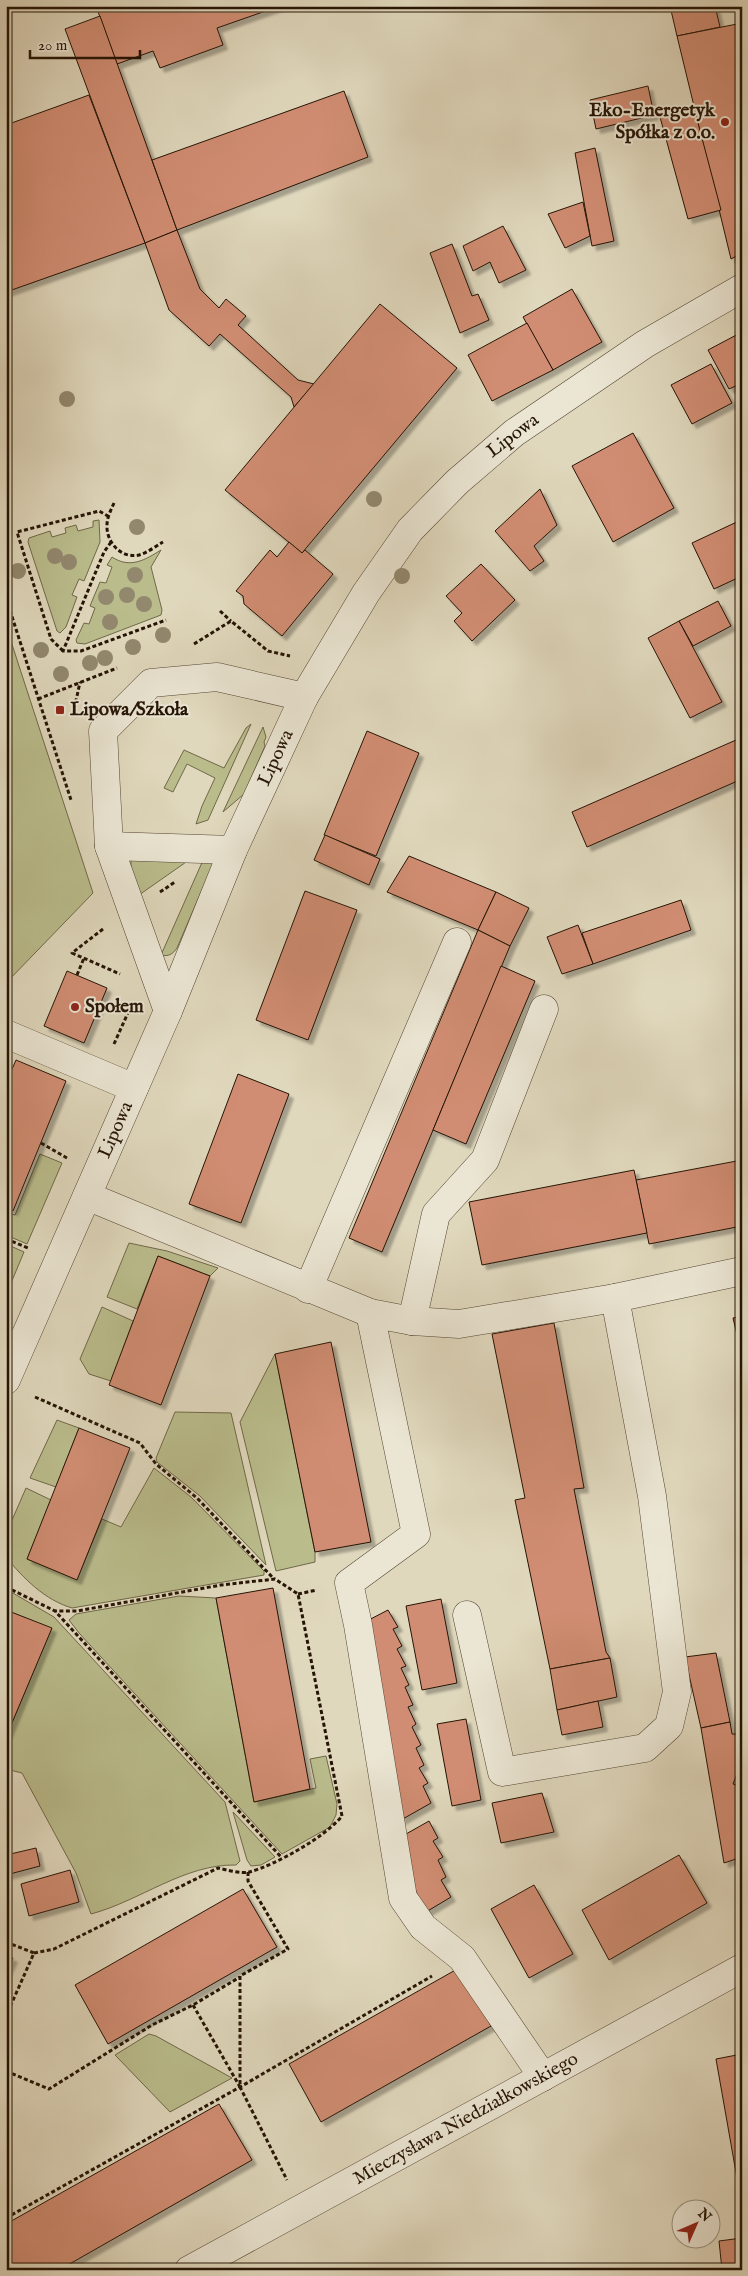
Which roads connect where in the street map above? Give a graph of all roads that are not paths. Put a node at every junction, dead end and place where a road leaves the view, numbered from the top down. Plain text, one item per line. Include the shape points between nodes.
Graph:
1 (742, 288) edge
2 (304, 697) junction
3 (109, 846) junction
4 (234, 850) junction
5 (457, 942) dead end
6 (544, 1009) dead end
7 (168, 1011) junction
8 (6, 1034) edge
9 (134, 1088) junction
10 (87, 1196) junction
11 (742, 1271) edge
12 (308, 1289) junction
13 (615, 1298) junction
14 (370, 1313) junction
15 (412, 1321) junction
16 (6, 1380) edge
17 (467, 1614) dead end
18 (742, 1968) edge
19 (543, 2077) junction
20 (190, 2270) edge

1 - 2 street, Lipowa via 645,344 514,433 457,482 410,530 366,593
2 - 3 street via 217,677 151,683 103,731
2 - 4 street, Lipowa
3 - 4 street
3 - 7 street
4 - 7 street, Lipowa
5 - 12 street
6 - 15 street via 485,1160 436,1214
7 - 9 street, Lipowa
8 - 9 street
9 - 10 street, Lipowa
10 - 12 street
10 - 16 street, Lipowa
11 - 13 street
12 - 14 street
13 - 15 street via 458,1324
13 - 17 street via 652,1496 677,1692 669,1726 645,1748 502,1772
14 - 15 street
14 - 19 street via 416,1534 349,1583 403,1898 423,1928 462,1958
18 - 19 street, Mieczysława Niedziałkowskiego
19 - 20 street, Mieczysława Niedziałkowskiego

